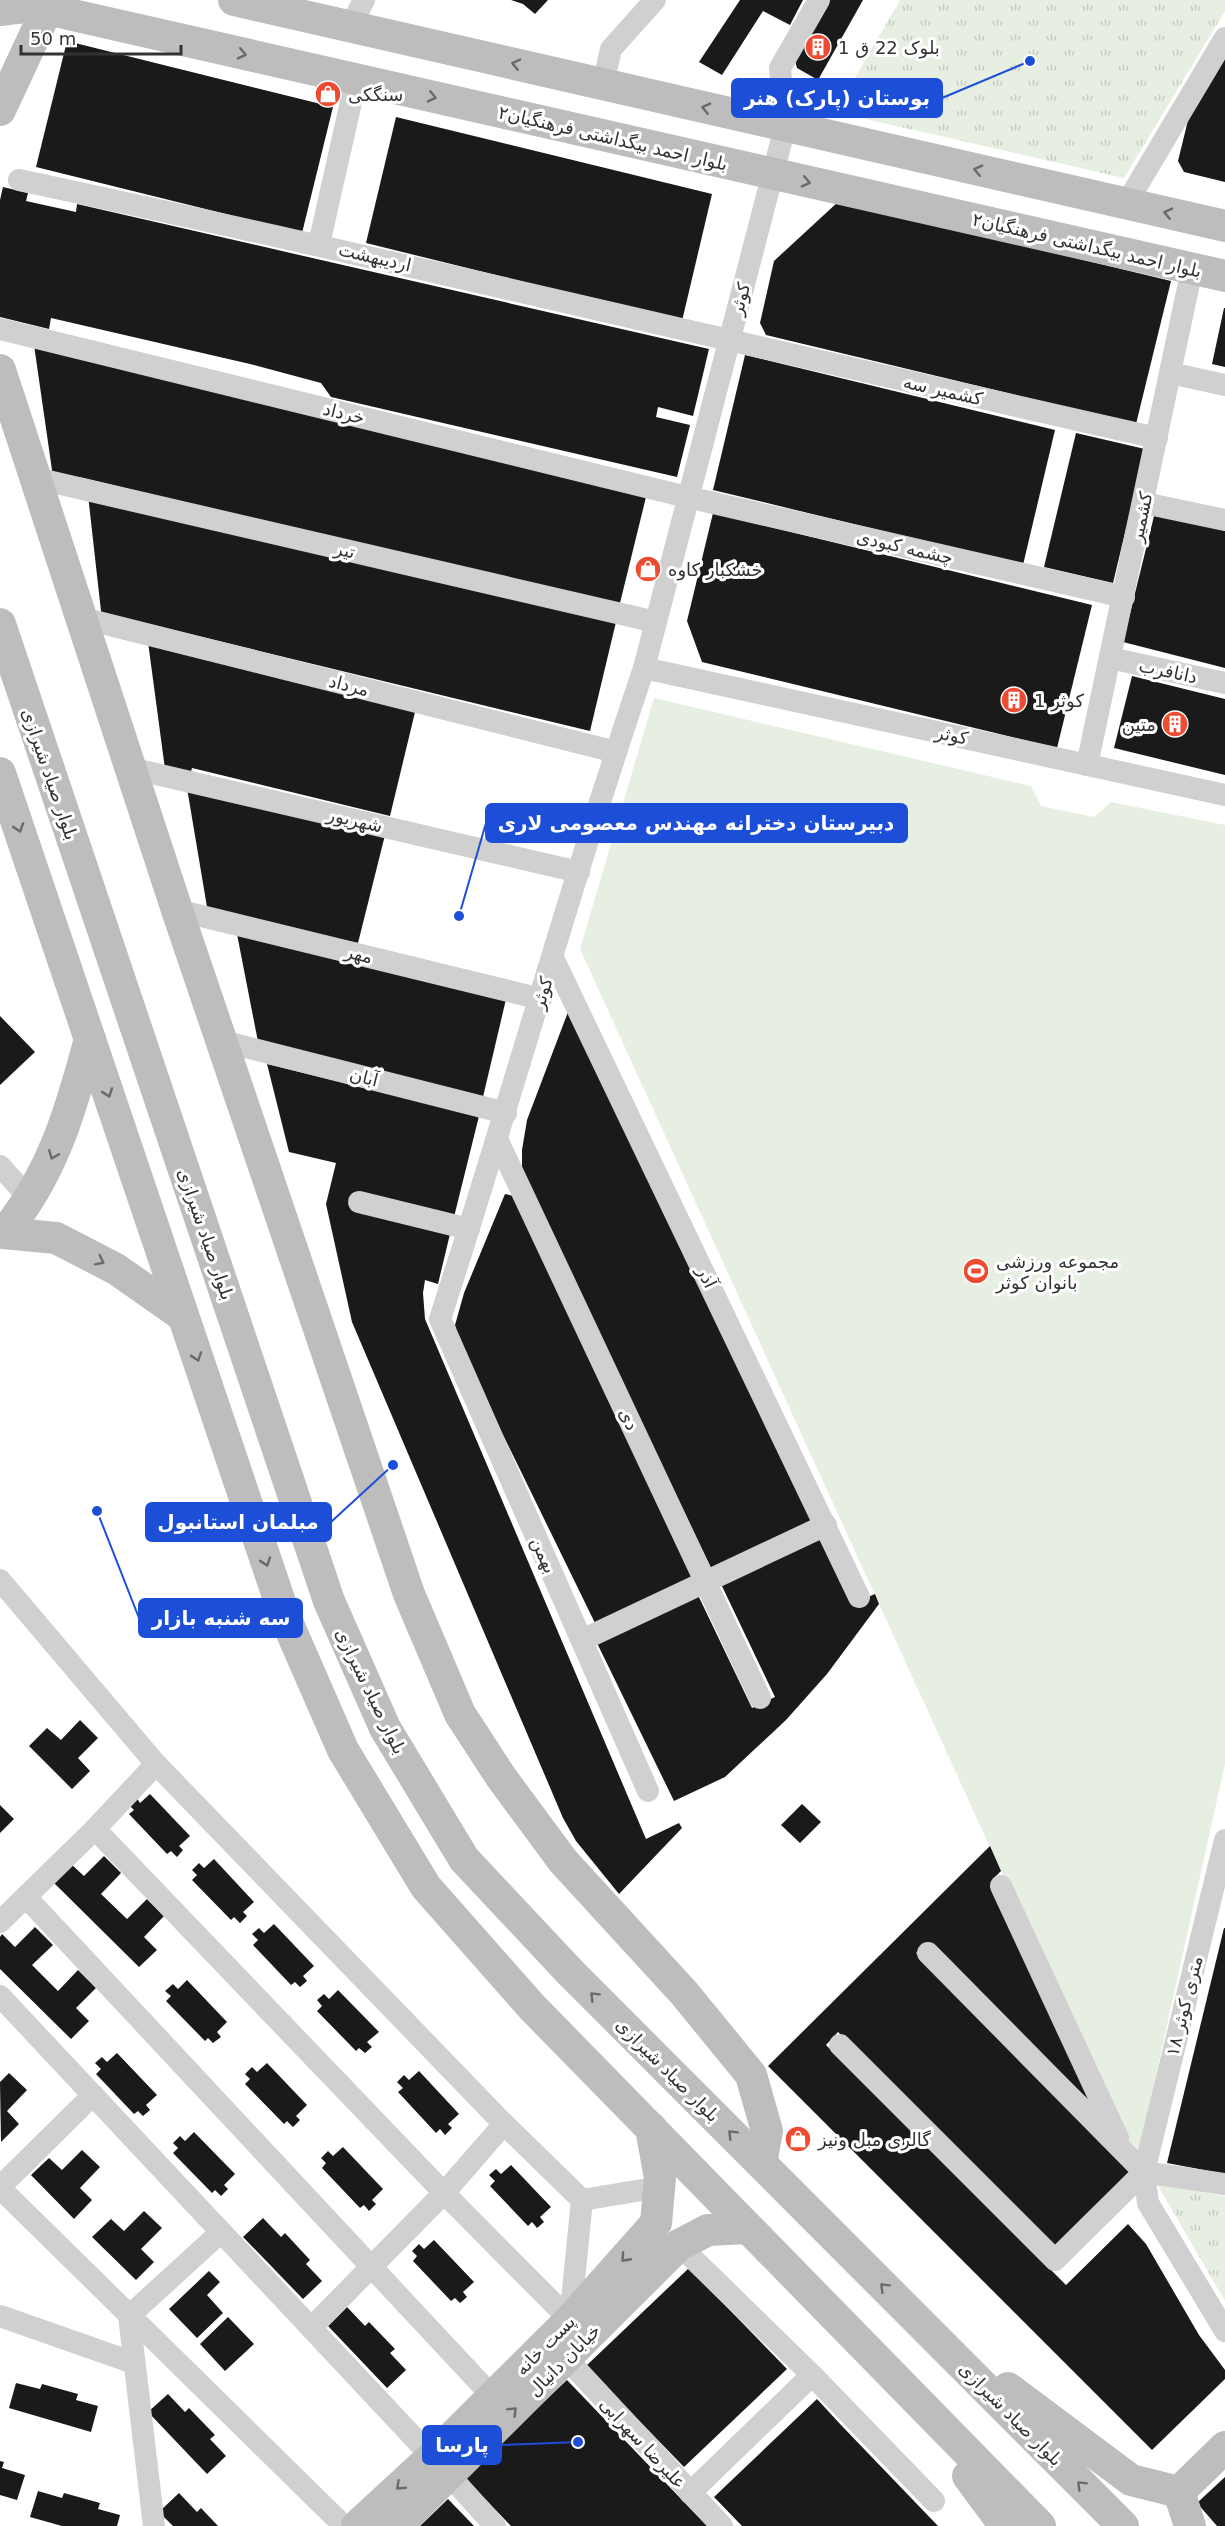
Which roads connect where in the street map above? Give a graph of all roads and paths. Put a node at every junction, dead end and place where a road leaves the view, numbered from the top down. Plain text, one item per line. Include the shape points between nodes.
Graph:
1 (234, 0) edge
2 (655, 0) edge
3 (819, 0) edge
4 (16, 7) edge
5 (357, 13) edge
6 (1225, 38) edge
7 (356, 80) junction
8 (603, 84) junction
9 (0, 110) edge
10 (785, 127) junction
11 (773, 174) junction
12 (19, 180) dead end
13 (1126, 204) junction
14 (1225, 226) edge
15 (319, 244) junction
16 (1192, 269) junction
17 (1225, 276) edge
18 (0, 329) edge
19 (729, 342) junction
20 (1170, 373) junction
21 (2, 379) edge
22 (1225, 385) edge
23 (1157, 438) junction
24 (34, 478) junction
25 (687, 497) junction
26 (1144, 503) junction
27 (1225, 520) edge
28 (1124, 597) junction
29 (82, 618) junction
30 (656, 622) junction
31 (0, 624) edge
32 (1110, 658) junction
33 (644, 668) junction
34 (1225, 683) edge
35 (616, 752) junction
36 (1087, 765) junction
37 (130, 768) junction
38 (0, 773) edge
39 (1225, 795) edge
40 (579, 872) junction
41 (177, 910) junction
42 (553, 958) junction
43 (541, 999) junction
44 (90, 1039) junction
45 (222, 1041) junction
46 (506, 1113) junction
47 (498, 1141) junction
48 (0, 1166) edge
49 (30, 1199) junction
50 (359, 1202) dead end
51 (469, 1229) junction
52 (2, 1235) edge
53 (183, 1316) junction
54 (440, 1318) joint
55 (826, 1525) junction
56 (0, 1580) edge
57 (706, 1582) junction
58 (859, 1597) dead end
59 (582, 1640) junction
60 (760, 1698) dead end
61 (156, 1764) junction
62 (648, 1791) dead end
63 (95, 1829) junction
64 (1225, 1840) edge
65 (1001, 1886) dead end
66 (26, 1897) junction
67 (0, 1922) edge
68 (928, 1953) dead end
69 (570, 1972) junction
70 (0, 1996) edge
71 (532, 2007) junction
72 (840, 2045) dead end
73 (93, 2095) junction
74 (504, 2124) junction
75 (651, 2128) junction
76 (1125, 2153) junction
77 (761, 2163) junction
78 (1144, 2172) junction
79 (1225, 2184) edge
80 (660, 2187) junction
81 (0, 2188) edge
82 (444, 2193) junction
83 (582, 2200) junction
84 (656, 2223) junction
85 (748, 2228) junction
86 (221, 2232) junction
87 (679, 2245) junction
88 (371, 2265) junction
89 (0, 2316) edge
90 (129, 2316) junction
91 (570, 2319) junction
92 (920, 2323) junction
93 (311, 2328) junction
94 (1225, 2331) edge
95 (566, 2358) junction
96 (134, 2363) junction
97 (888, 2370) junction
98 (812, 2375) junction
99 (493, 2397) junction
100 (1225, 2447) edge
101 (440, 2466) junction
102 (1179, 2492) junction
103 (690, 2493) junction
104 (934, 2501) dead end
105 (154, 2526) edge
106 (344, 2526) edge
107 (357, 2526) edge
108 (397, 2526) edge
109 (495, 2526) edge
110 (722, 2526) edge
111 (1005, 2526) edge
112 (1040, 2526) edge
113 (1123, 2526) edge
114 (1190, 2526) edge

1 - 5 main road
2 - 8 street via 611,49
3 - 10 street, کوثر via 780,68
4 -> 7 main road, بلوار احمد بیگداشتی فرهنگیان۲
4 - 9 main road
8 -> 5 main road
6 - 13 street
7 -> 11 main road, بلوار احمد بیگداشتی فرهنگیان۲
7 - 15 street
10 -> 8 main road
10 - 11 street, کوثر
13 -> 10 main road
11 -> 16 main road, بلوار احمد بیگداشتی فرهنگیان۲
11 - 19 street, کوثر
12 - 15 street, اردیبهشت
14 -> 13 main road
15 - 19 street, اردیبهشت
16 - 17 main road, بلوار احمد بیگداشتی فرهنگیان۲
16 - 20 street, کشمیر
18 - 25 street, خرداد
19 - 23 street, کشمیر سه
19 - 25 street, کوثر
20 - 22 street
20 - 23 street, کشمیر
21 - 24 main road
23 - 26 street, کشمیر
24 - 29 main road
24 - 30 street, تیر
25 - 28 street, چشمه کبودی
25 - 30 street, کوثر
26 - 27 street
26 - 28 street, کشمیر
28 - 32 street, کشمیر
29 - 35 street, مرداد
29 - 37 main road
30 - 33 street, کوثر
31 - 69 main road, بلوار صیاد شیرازی via 329,1600 385,1728 464,1859
32 - 34 street, دانافرب
32 - 36 street, کشمیر
33 - 35 street, کوثر
33 - 36 street, کوثر
35 - 40 street, کوثر
36 - 39 street, کوثر
37 - 40 street, شهریور
37 - 41 main road
38 -> 44 main road
40 - 42 street, کوثر
41 - 43 street, مهر
41 - 45 main road
42 - 43 street, کوثر
42 - 55 street, آذر
43 - 46 street, کوثر
44 -> 49 main road via 72,1108 51,1162
44 -> 53 main road
45 - 46 street, آبان
45 - 77 main road via 408,1594 460,1714 563,1861 684,1993 750,2075 767,2131
46 - 47 street, کوثر
47 - 51 street, کوثر
47 - 57 street, دی
48 - 49 street
49 - 52 main road
50 - 51 street
51 - 54 street, کوثر
52 -> 53 main road via 56,1238 116,1269
53 -> 71 main road via 285,1617 343,1750 426,1887
54 - 59 street, بهمن
55 - 57 street
55 - 58 street, آذر
56 - 61 street
57 - 59 street
57 - 60 street, دی
59 - 62 street, بهمن
61 - 63 street
61 - 74 street
63 - 66 street
63 - 82 street
64 - 78 street, ۱۸ متری کوثر
65 - 76 street
66 - 67 street
66 - 88 street
68 - 76 street
69 - 71 main road
77 -> 69 main road, بلوار صیاد شیرازی
70 - 73 street
71 - 75 main road
72 - 78 street via 1055,2260
73 - 81 street
73 - 86 street
74 - 82 street
74 - 83 street
75 - 80 main road
75 - 85 main road
76 - 78 street
92 -> 77 main road, بلوار صیاد شیرازی
78 - 79 street
78 - 94 street via 1148,2203
80 - 83 street
80 - 84 main road
81 - 90 street
82 - 88 street
82 - 91 street
83 - 91 street
84 - 87 main road
84 -> 91 main road, پست خانه
85 - 87 main road, خیابان دانیال via 708,2230
85 - 97 main road
86 - 90 street
86 - 93 street
87 - 95 main road, خیابان دانیال
87 - 98 street
88 - 93 street
88 - 99 street
89 - 96 street
90 - 96 street
90 - 106 street
91 - 99 main road, پست خانه
92 - 102 main road via 1131,2480
113 -> 92 main road, بلوار صیاد شیرازی
93 - 101 street
101 -> 95 main road, خیابان دانیال
95 - 103 street, علیرضا سهرابی
96 - 105 street
97 - 111 main road
97 - 112 main road
98 - 103 street
98 - 104 street
99 - 101 main road, پست خانه
100 - 102 main road
101 -> 107 main road, پست خانه
101 - 108 main road, خیابان دانیال
101 - 109 street
102 - 114 main road
103 - 110 street, علیرضا سهرابی

